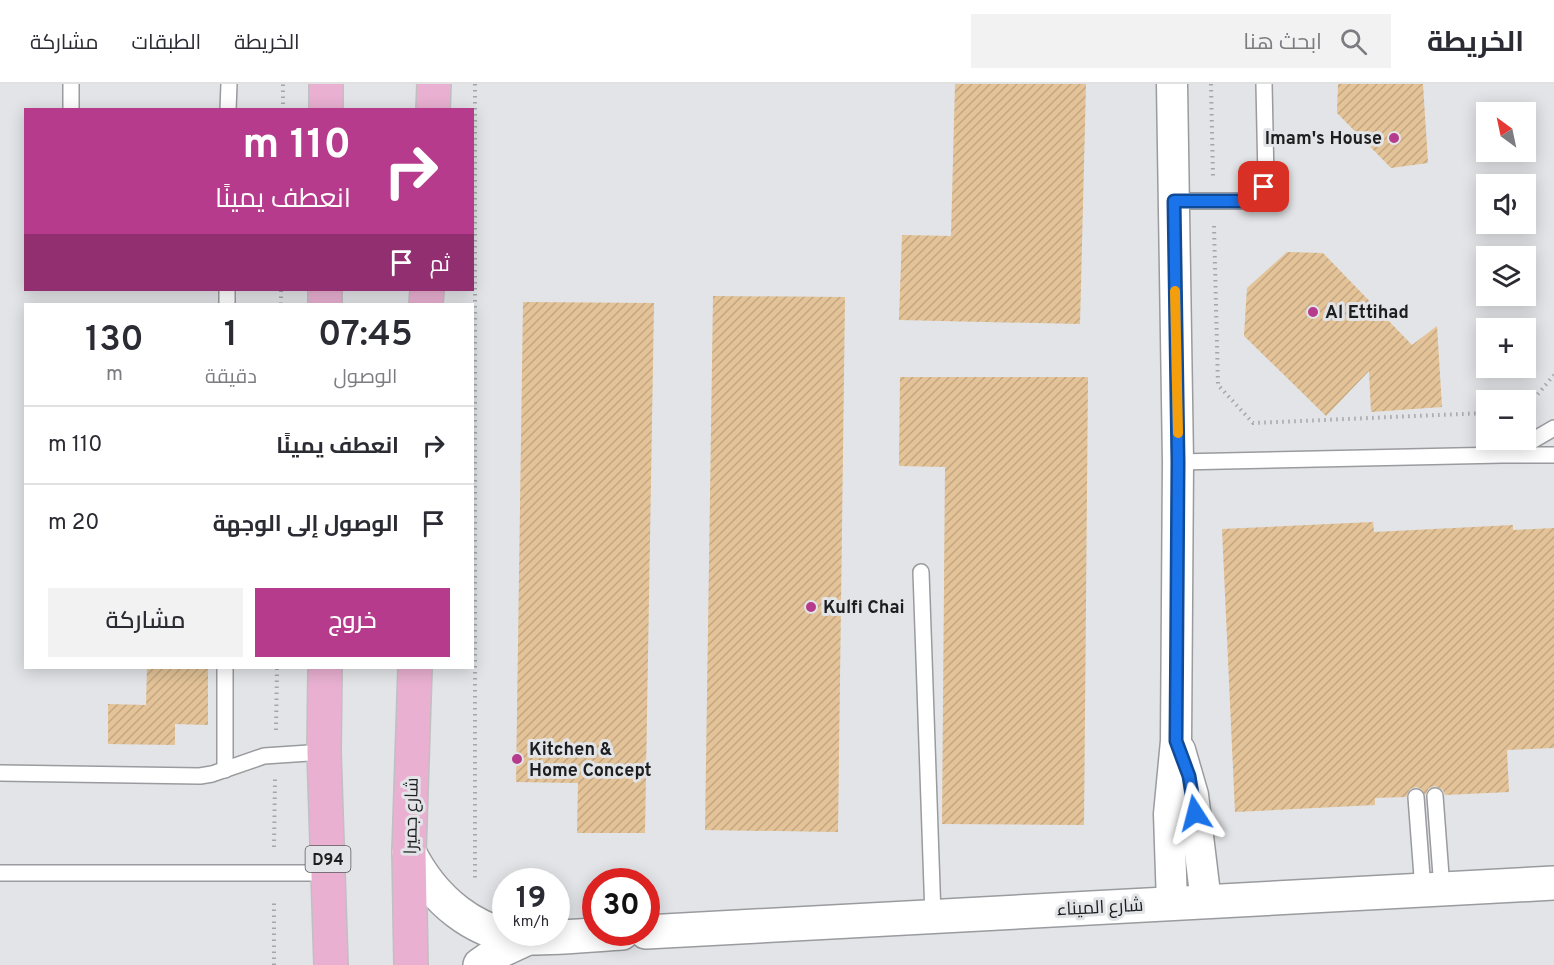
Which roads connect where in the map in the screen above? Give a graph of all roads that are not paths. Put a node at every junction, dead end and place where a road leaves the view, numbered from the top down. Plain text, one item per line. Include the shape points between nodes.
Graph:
1 (71, 84) edge
2 (229, 84) edge
3 (326, 84) edge
4 (434, 84) edge
5 (1172, 84) edge
6 (1264, 84) edge
7 (71, 108) edge
8 (228, 108) edge
9 (326, 108) edge
10 (433, 108) edge
11 (1174, 201) junction
12 (1554, 428) edge
13 (1502, 454) junction
14 (1554, 455) edge
15 (1178, 462) junction
16 (921, 572) dead end
17 (225, 669) edge
18 (325, 669) edge
19 (415, 669) edge
20 (1176, 741) junction
21 (324, 752) junction
22 (225, 770) junction
23 (0, 773) edge
24 (1435, 796) dead end
25 (1416, 797) dead end
26 (409, 852) junction
27 (0, 873) edge
28 (328, 873) junction
29 (1554, 883) edge
30 (1432, 890) junction
31 (1206, 902) junction
32 (1172, 904) junction
33 (933, 916) junction
34 (492, 930) edge
35 (660, 931) edge
36 (511, 946) edge
37 (331, 965) edge
38 (411, 965) edge
39 (480, 965) edge

1 - 7 lane
2 - 8 lane
3 - 9 main road
4 - 10 main road
5 - 11 street
6 - 11 lane via 1266,179 1259,195 1244,201
11 - 15 street
12 - 13 lane
13 - 14 lane
13 - 15 lane
15 - 20 street
16 - 33 lane
17 - 22 lane
18 - 21 main road, D94
19 - 26 main road, شارع جميرا
20 - 31 street via 1193,795
20 - 32 street via 1169,814
21 - 22 lane via 251,759
21 - 28 main road, D94
22 - 23 lane via 200,776
24 - 30 lane
25 - 30 lane
26 - 34 street via 420,873 451,908
26 - 38 main road, شارع جميرا
27 - 28 lane
28 - 37 main road, D94
29 - 30 street, شارع الميناء
30 - 31 street, شارع الميناء
31 - 32 street, شارع الميناء
32 - 33 street, شارع الميناء
33 - 35 street, شارع الميناء
36 - 39 street

